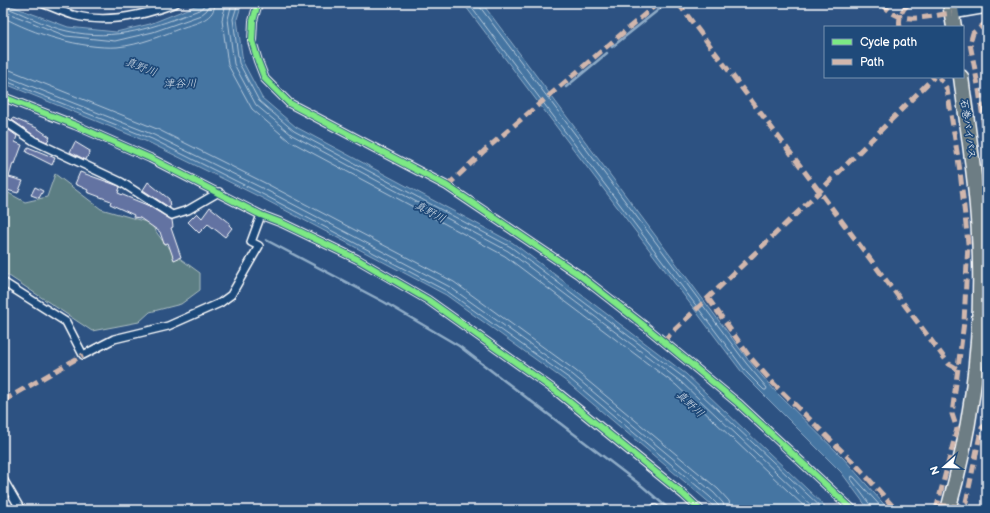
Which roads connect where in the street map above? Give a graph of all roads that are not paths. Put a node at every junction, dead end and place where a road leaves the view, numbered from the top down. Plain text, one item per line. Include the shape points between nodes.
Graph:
1 (42, 3) edge
2 (176, 3) edge
3 (258, 3) edge
4 (987, 7) edge
5 (952, 14) edge
6 (961, 78) edge
7 (3, 97) edge
8 (3, 120) edge
9 (219, 192) junction
10 (261, 216) junction
11 (3, 282) edge
12 (3, 479) edge
13 (21, 510) edge
14 (700, 510) edge
15 (853, 510) edge
16 (948, 510) edge

1 - 2 street via 74,16 98,18 149,13
3 - 15 street via 253,21 252,41 258,61 265,80 289,103 447,186 578,274 738,403
4 - 5 street
6 - 16 highway, 石巻バイパス via 971,150 980,262 977,358 969,421 960,469
7 - 9 street via 75,125
8 - 9 street via 34,141 121,182 172,215 188,210
9 - 10 street
10 - 11 street via 251,242 259,246 230,294 214,306 168,326 114,339 83,355 66,322
10 - 14 street via 282,223 357,259 428,300 556,391
12 - 13 street

